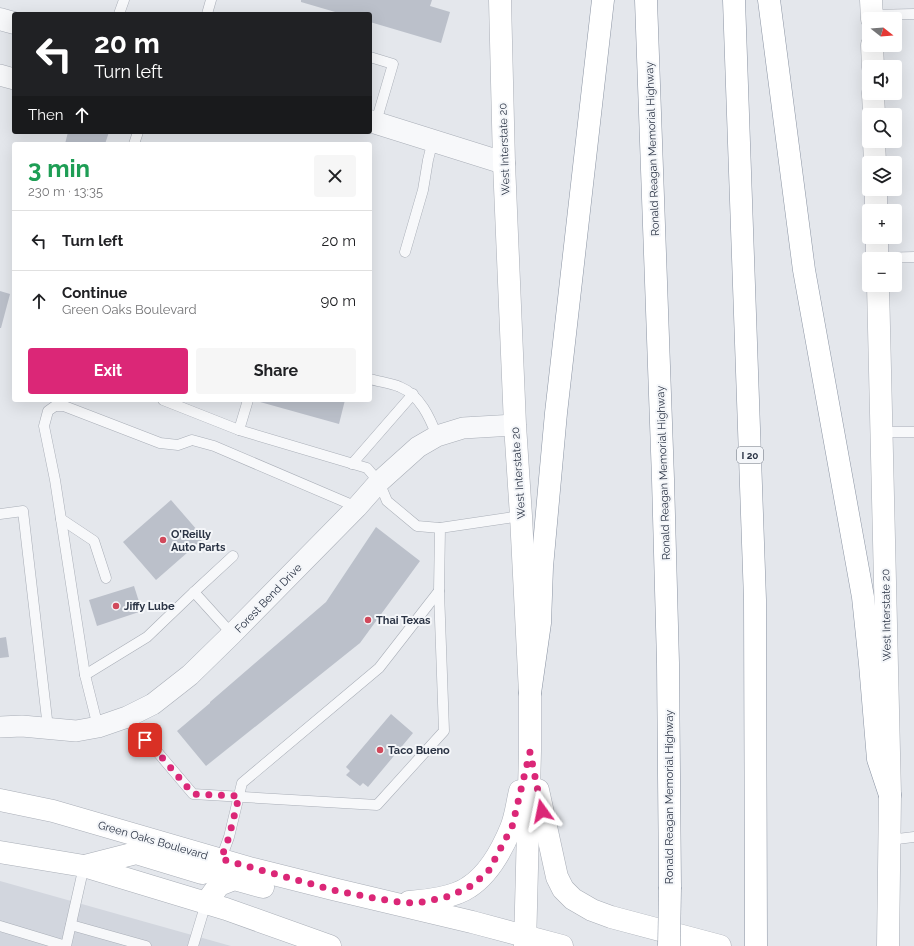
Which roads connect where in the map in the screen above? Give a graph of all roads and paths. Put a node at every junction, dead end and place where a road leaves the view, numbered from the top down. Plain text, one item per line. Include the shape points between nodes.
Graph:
1 (124, 0) edge
2 (211, 0) edge
3 (500, 0) edge
4 (603, 0) edge
5 (646, 0) edge
6 (734, 0) edge
7 (769, 0) edge
8 (871, 11) edge
9 (120, 12) edge
10 (208, 12) edge
11 (914, 14) edge
12 (0, 19) edge
13 (12, 22) edge
14 (372, 58) edge
15 (0, 75) edge
16 (12, 78) edge
17 (373, 122) edge
18 (433, 140) junction
19 (504, 163) junction
20 (405, 252) dead end
21 (914, 257) edge
22 (902, 258) edge
23 (878, 292) edge
24 (372, 380) edge
25 (412, 394) junction
26 (168, 402) edge
27 (247, 402) edge
28 (515, 425) junction
29 (239, 430) junction
30 (881, 432) junction
31 (914, 432) edge
32 (437, 436) junction
33 (352, 464) junction
34 (379, 482) junction
35 (357, 507) junction
36 (0, 514) edge
37 (521, 516) junction
38 (61, 519) junction
39 (440, 528) junction
40 (232, 556) dead end
41 (106, 578) dead end
42 (439, 591) junction
43 (194, 592) junction
44 (232, 634) junction
45 (85, 675) junction
46 (530, 693) junction
47 (127, 717) junction
48 (0, 727) edge
49 (98, 727) junction
50 (48, 728) junction
51 (530, 752) junction
52 (890, 795) junction
53 (239, 796) junction
54 (0, 800) edge
55 (914, 837) edge
56 (889, 840) junction
57 (0, 852) edge
58 (221, 859) junction
59 (84, 866) junction
60 (333, 890) junction
61 (373, 898) junction
62 (216, 906) junction
63 (71, 925) junction
64 (0, 926) edge
65 (890, 940) edge
66 (525, 941) edge
67 (66, 946) edge
68 (146, 946) edge
69 (193, 946) edge
70 (330, 946) edge
71 (562, 946) edge
72 (669, 946) edge
73 (720, 946) edge
74 (756, 946) edge
75 (872, 946) edge

1 - 9 lane
2 - 10 lane
3 - 19 main road, West Interstate 20
4 - 46 main road via 556,413 542,567 540,623
5 - 72 main road, Ronald Reagan Memorial Highway, bridge via 668,647
6 - 74 main road, I 20 via 755,600
7 - 52 main road via 804,270 863,597 878,759
8 - 11 lane
12 - 13 street
14 - 17 lane via 393,64
15 - 16 street
17 - 18 street
18 - 19 street
18 - 20 lane via 424,190
19 - 28 main road, West Interstate 20
21 - 22 lane
23 - 30 main road, West Interstate 20
24 - 25 lane via 401,387
25 - 32 lane via 430,418
25 - 33 lane
26 - 29 lane
27 - 29 lane
28 - 32 street, Forest Bend Drive via 463,428
28 - 37 main road, West Interstate 20
29 - 33 lane
30 - 31 lane
30 - 52 main road, West Interstate 20
32 - 34 street, Forest Bend Drive via 418,447
33 - 34 lane via 367,468
34 - 35 street, Forest Bend Drive
34 - 39 lane via 386,501 417,526
35 - 38 lane via 214,446 192,440 178,445 160,443 64,406 55,406 48,411 44,426
35 - 44 street, Forest Bend Drive
36 - 50 lane via 23,511
37 - 39 lane
37 - 46 main road, West Interstate 20
38 - 41 lane via 94,541
38 - 45 lane
39 - 42 lane
40 - 43 lane
42 - 53 lane via 379,668 242,783
42 - 53 lane via 444,731 377,805
43 - 44 lane
43 - 45 lane via 147,638
44 - 47 street, Forest Bend Drive via 190,675 154,704
45 - 49 lane
46 - 51 main road, West Interstate 20
47 - 49 street, Forest Bend Drive
47 - 53 lane via 136,732 154,748 193,794
48 - 50 street, Forest Bend Drive
49 - 50 street, Forest Bend Drive via 76,731
51 - 61 main road via 512,827 488,872 468,888 446,897 405,903
51 - 66 main road, West Interstate 20
51 - 73 main road via 557,877 563,889 573,899 611,917
52 - 56 main road, West Interstate 20
53 - 58 lane
54 - 58 main road, Green Oaks Boulevard via 53,812
55 - 56 lane
56 - 65 main road, West Interstate 20
57 - 59 main road
58 - 59 main road via 211,870 202,873 136,853
58 - 60 main road, Green Oaks Boulevard
59 - 62 main road
59 - 63 lane
60 - 61 main road, Green Oaks Boulevard
60 - 62 main road via 294,896 234,879 219,885
61 - 66 main road, Green Oaks Boulevard via 472,922
62 - 69 lane
62 - 70 main road
63 - 67 lane
63 - 68 lane
64 - 67 lane
65 - 75 main road
66 - 71 main road, Green Oaks Boulevard

